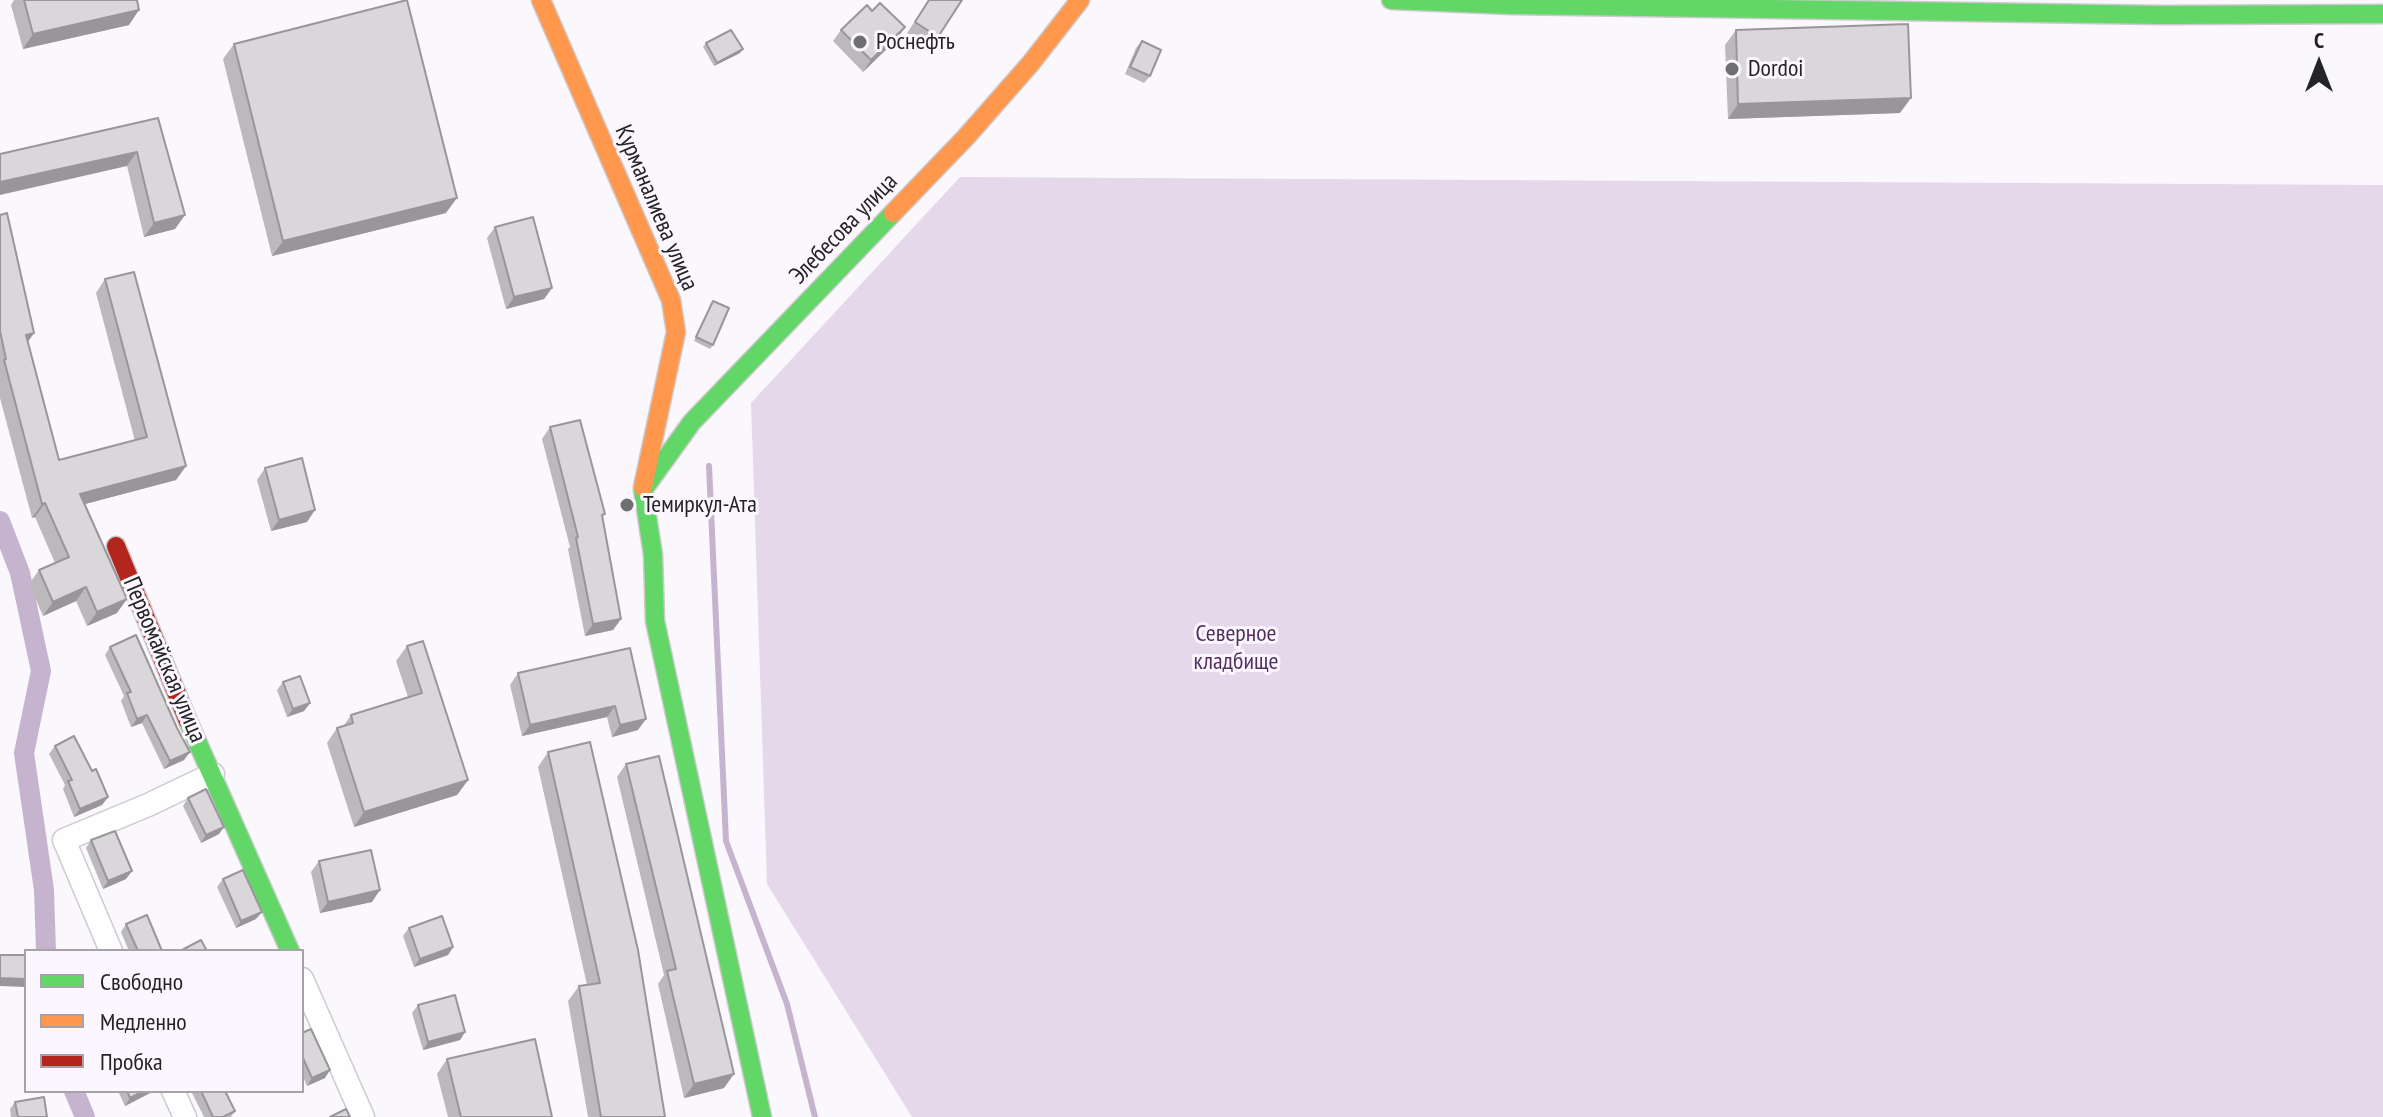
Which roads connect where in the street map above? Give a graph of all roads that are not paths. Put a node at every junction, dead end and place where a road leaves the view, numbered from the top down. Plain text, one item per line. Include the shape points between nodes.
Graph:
1 (541, 0) edge
2 (1080, 0) edge
3 (1391, 0) edge
4 (2383, 14) edge
5 (643, 490) junction
6 (116, 546) dead end
7 (213, 774) junction
8 (110, 949) edge
9 (289, 949) edge
10 (304, 984) edge
11 (174, 1093) edge
12 (185, 1117) edge
13 (363, 1117) edge
14 (762, 1117) edge

1 - 5 street, Курманалиева улица via 671,300 676,332
2 - 5 street, Элебесова улица via 967,136 692,422
3 - 4 street
5 - 14 street via 653,555 655,621
6 - 7 street, Первомайская улица
7 - 8 street, Первомайская улица via 64,840
7 - 9 street, Первомайская улица
10 - 13 street
11 - 12 street

